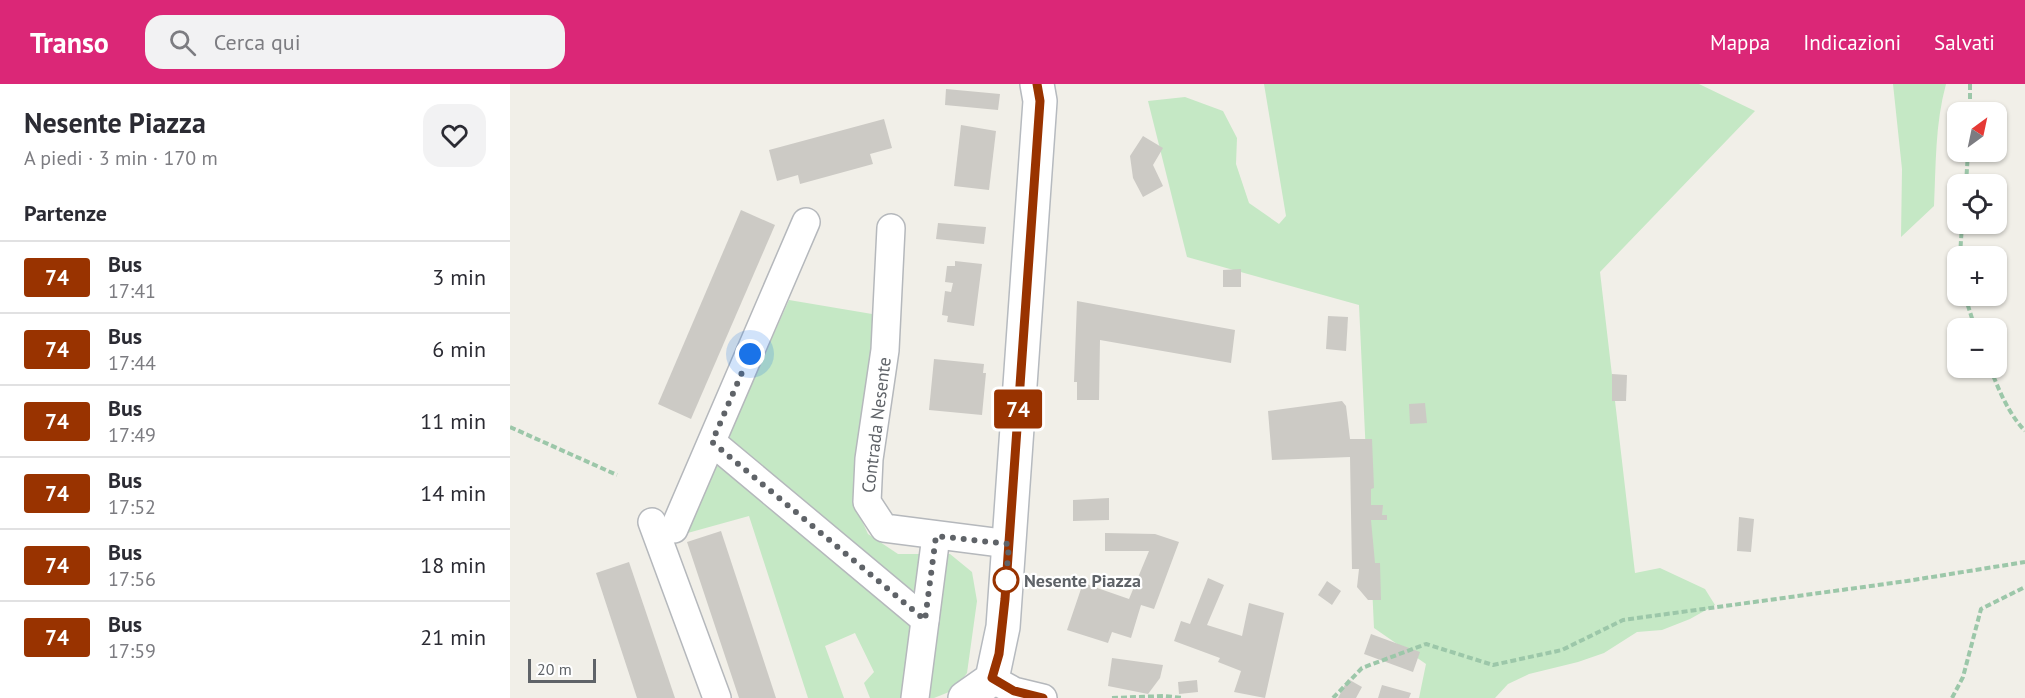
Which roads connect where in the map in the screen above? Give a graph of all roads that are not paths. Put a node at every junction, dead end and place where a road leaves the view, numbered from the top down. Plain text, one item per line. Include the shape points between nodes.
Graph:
1 (1037, 84) edge
2 (806, 222) dead end
3 (891, 228) dead end
4 (712, 442) junction
5 (936, 536) junction
6 (1009, 544) junction
7 (925, 620) junction
8 (992, 678) junction
9 (717, 698) edge
10 (915, 698) edge
11 (965, 698) edge
12 (1043, 698) edge

1 - 6 street via 1040,101
2 - 4 street
3 - 5 street, Contrada Nesente via 885,350 869,459 867,502 884,528
4 - 7 street
4 - 9 street via 663,526
5 - 6 street, Contrada Nesente
5 - 7 street
6 - 8 street via 1003,627
7 - 10 street
8 - 11 street
8 - 12 street via 1014,691

